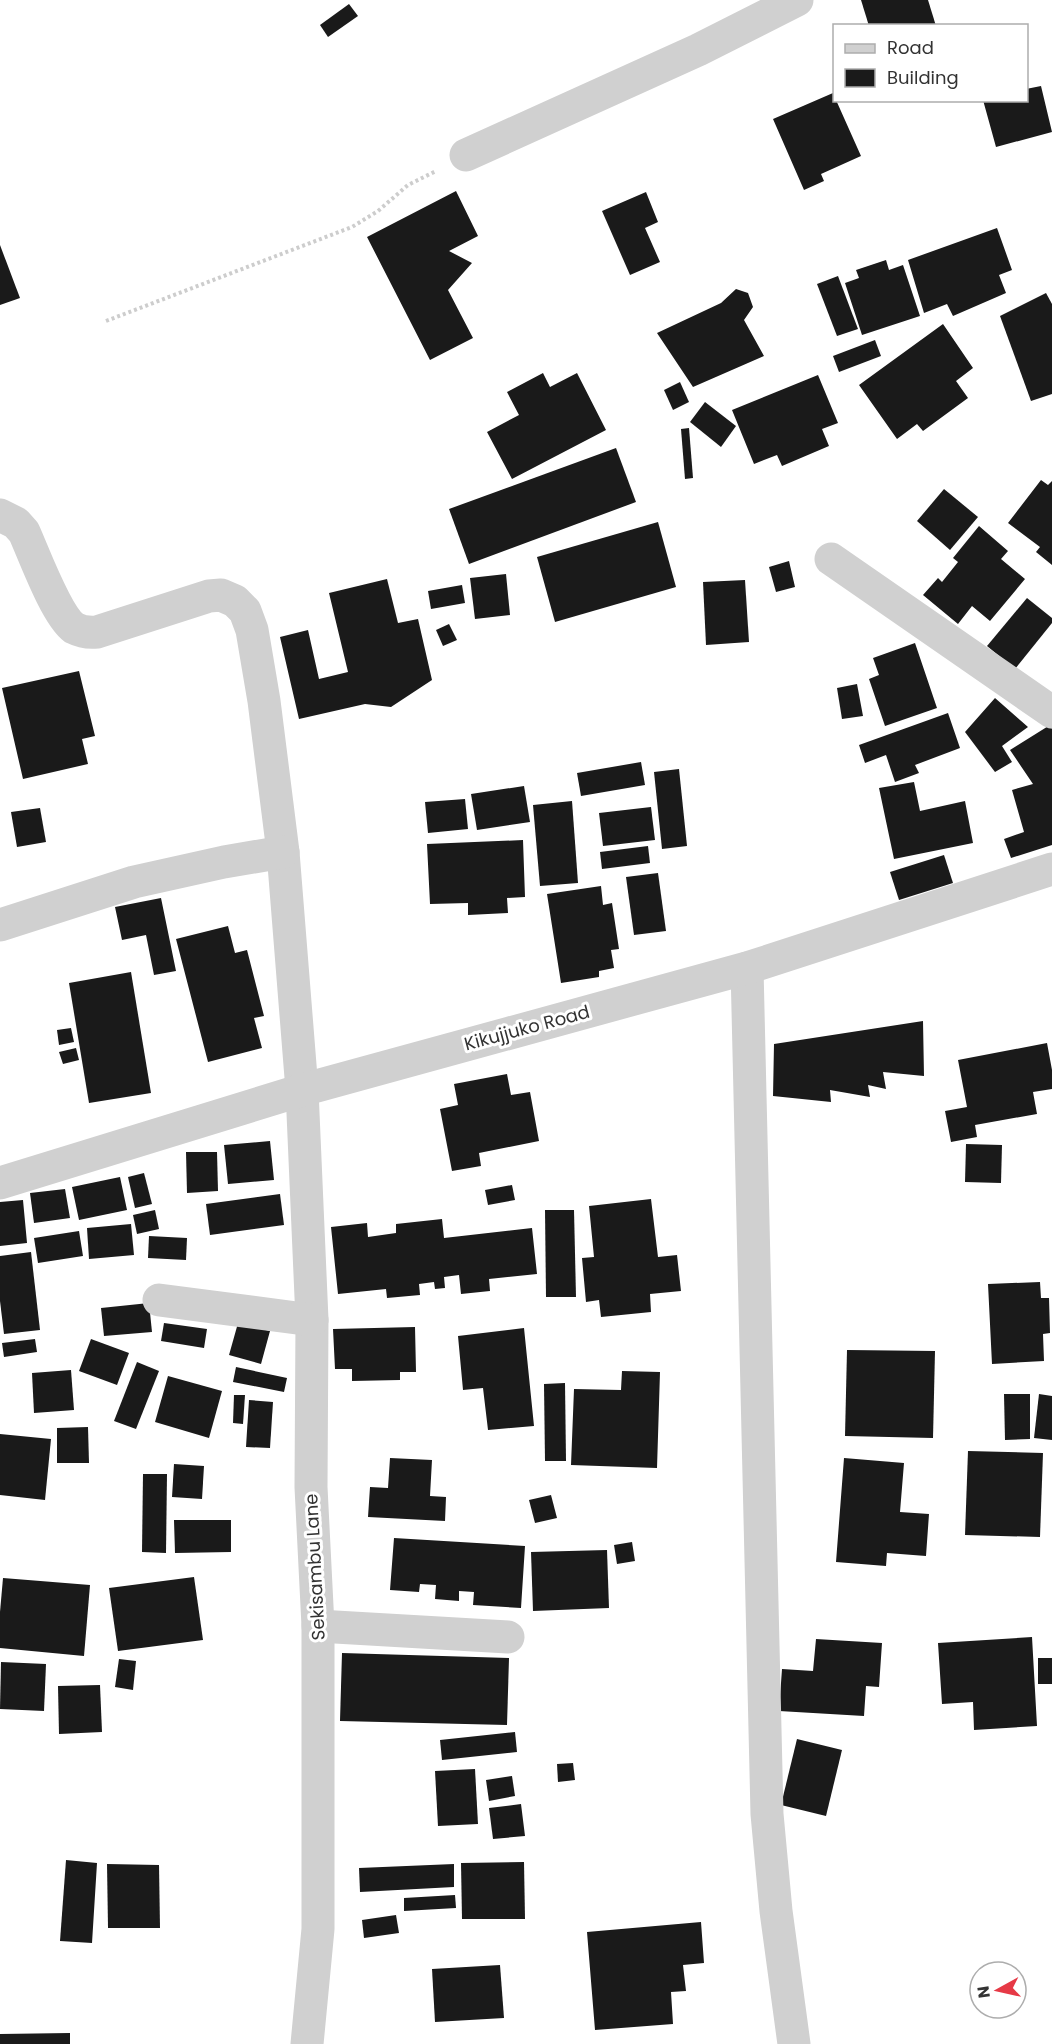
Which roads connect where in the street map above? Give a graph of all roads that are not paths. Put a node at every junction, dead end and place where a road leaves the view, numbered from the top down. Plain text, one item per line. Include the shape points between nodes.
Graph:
1 (797, 0) edge
2 (466, 155) road end
3 (0, 515) edge
4 (831, 560) dead end
5 (1052, 712) edge
6 (283, 852) junction
7 (1052, 869) edge
8 (0, 925) edge
9 (747, 968) junction
10 (302, 1090) junction
11 (0, 1183) edge
12 (159, 1300) dead end
13 (312, 1320) junction
14 (318, 1626) junction
15 (508, 1637) dead end
16 (307, 2044) edge
17 (794, 2044) edge

1 - 2 street via 698,50
3 - 6 street, Sekisambu Lane via 24,531 62,615 76,629 97,632 209,596 221,595 246,611 264,700
4 - 5 street
6 - 8 street via 134,882
6 - 10 street, Sekisambu Lane
7 - 9 street, Kikujjuko Road
9 - 10 street, Kikujjuko Road
9 - 17 street via 767,1814
10 - 11 street, Kikujjuko Road
10 - 13 street, Sekisambu Lane
12 - 13 street
13 - 14 street, Sekisambu Lane via 311,1487
14 - 15 street
14 - 16 street, Sekisambu Lane via 318,1929

